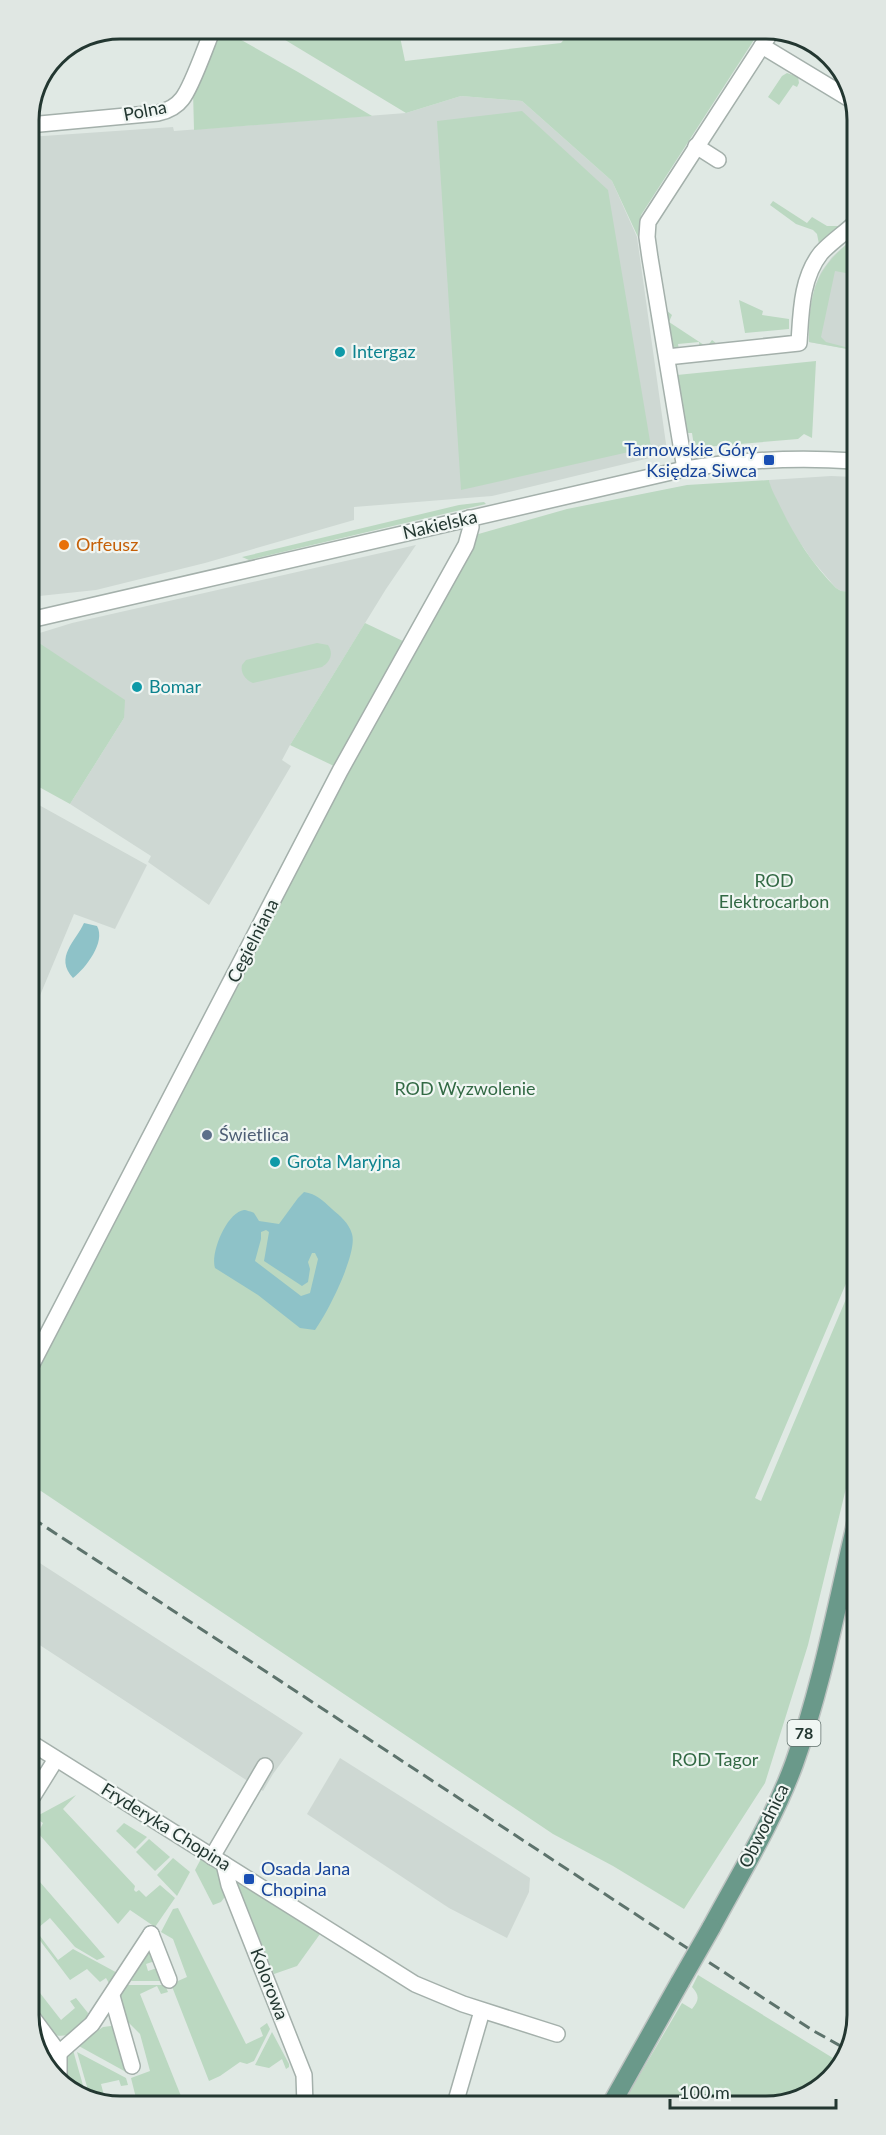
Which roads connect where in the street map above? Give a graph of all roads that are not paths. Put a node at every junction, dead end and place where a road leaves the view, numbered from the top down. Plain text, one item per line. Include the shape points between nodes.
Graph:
1 (208, 39) edge
2 (767, 39) edge
3 (762, 46) junction
4 (843, 95) edge
5 (39, 124) edge
6 (696, 146) junction
7 (718, 160) dead end
8 (847, 230) edge
9 (667, 357) junction
10 (847, 461) edge
11 (685, 469) junction
12 (470, 518) junction
13 (39, 618) edge
14 (39, 1351) edge
15 (847, 1562) edge
16 (39, 1748) edge
17 (56, 1759) junction
18 (265, 1766) dead end
19 (39, 1786) edge
20 (218, 1860) junction
21 (169, 1980) dead end
22 (112, 1996) junction
23 (482, 2011) junction
24 (41, 2028) edge
25 (557, 2034) dead end
26 (59, 2053) junction
27 (132, 2066) dead end
28 (59, 2068) edge
29 (305, 2096) edge
30 (457, 2096) edge
31 (616, 2096) edge

1 - 5 street, Polna via 186,94 169,110
2 - 3 street
3 - 4 street
3 - 6 street
6 - 7 street
6 - 9 street via 648,222 646,237
8 - 9 street via 820,254 807,280 799,343
9 - 11 street
10 - 11 street, Nakielska via 781,460
11 - 12 street, Nakielska
12 - 13 street, Nakielska
12 - 14 street, Cegielniana via 466,545 340,771
15 - 31 main road, Obwodnica / 78, bridge via 816,1692 793,1765 711,1928
16 - 17 street, Fryderyka Chopina
17 - 19 street
17 - 20 street, Fryderyka Chopina
18 - 20 street
20 - 23 street, Fryderyka Chopina via 415,1984
20 - 29 street, Kolorowa via 304,2075
21 - 22 street via 151,1934
22 - 26 street via 92,2024
22 - 27 street
23 - 25 street, Fryderyka Chopina
23 - 30 street
24 - 26 street
26 - 28 street

